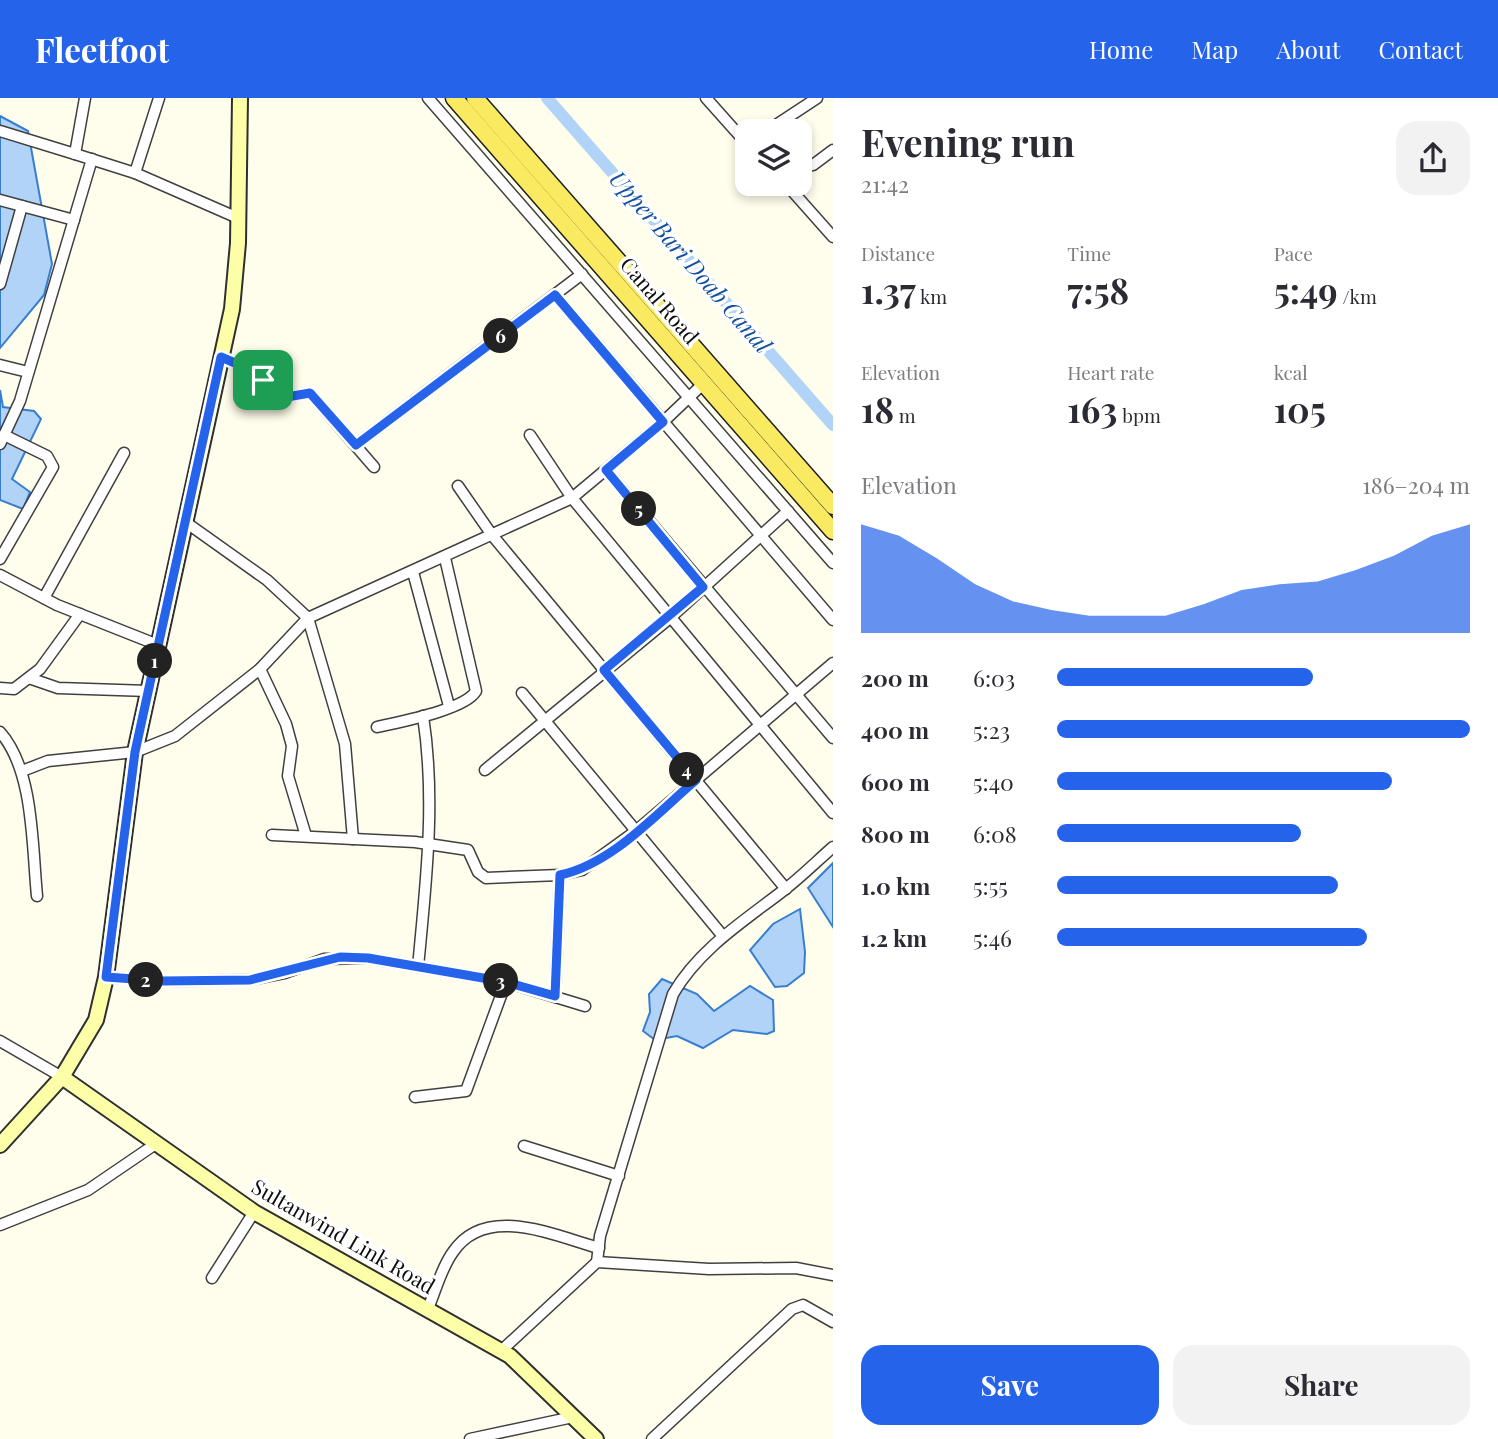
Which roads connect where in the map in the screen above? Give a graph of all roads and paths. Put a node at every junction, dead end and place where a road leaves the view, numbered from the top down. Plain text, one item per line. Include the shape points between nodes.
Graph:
1 (85, 98) edge
2 (159, 98) edge
3 (240, 98) edge
4 (428, 98) edge
5 (454, 98) edge
6 (475, 98) edge
7 (706, 98) edge
8 (817, 98) edge
9 (785, 119) edge
10 (0, 131) edge
11 (735, 131) edge
12 (833, 150) edge
13 (75, 154) junction
14 (92, 159) junction
15 (812, 165) edge
16 (135, 173) junction
17 (797, 196) edge
18 (0, 200) edge
19 (22, 206) junction
20 (238, 218) junction
21 (74, 220) junction
22 (833, 237) edge
23 (582, 274) junction
24 (0, 284) edge
25 (555, 295) junction
26 (221, 357) junction
27 (0, 365) edge
28 (28, 372) junction
29 (704, 383) junction
30 (690, 398) junction
31 (663, 422) junction
32 (530, 435) dead end
33 (2, 439) edge
34 (356, 445) junction
35 (124, 453) dead end
36 (374, 467) dead end
37 (606, 470) junction
38 (458, 486) dead end
39 (572, 498) junction
40 (833, 506) edge
41 (788, 510) junction
42 (184, 521) junction
43 (833, 531) edge
44 (492, 535) junction
45 (761, 535) junction
46 (444, 558) junction
47 (0, 559) edge
48 (833, 563) edge
49 (413, 572) junction
50 (0, 575) edge
51 (703, 587) junction
52 (44, 598) junction
53 (80, 614) junction
54 (307, 618) junction
55 (670, 618) junction
56 (833, 620) edge
57 (158, 645) junction
58 (833, 663) edge
59 (260, 668) junction
60 (604, 670) junction
61 (29, 678) junction
62 (0, 688) edge
63 (149, 691) junction
64 (522, 693) dead end
65 (795, 695) junction
66 (449, 706) junction
67 (423, 716) junction
68 (544, 721) junction
69 (759, 726) junction
70 (377, 727) dead end
71 (0, 732) edge
72 (833, 738) edge
73 (135, 752) junction
74 (485, 770) dead end
75 (22, 771) junction
76 (696, 780) junction
77 (833, 813) edge
78 (636, 831) junction
79 (272, 835) dead end
80 (306, 836) junction
81 (353, 839) junction
82 (430, 844) junction
83 (833, 847) edge
84 (560, 875) junction
85 (786, 888) junction
86 (37, 896) dead end
87 (722, 935) junction
88 (418, 967) junction
89 (106, 977) junction
90 (506, 982) junction
91 (555, 996) junction
92 (586, 1006) dead end
93 (0, 1041) edge
94 (62, 1077) junction
95 (415, 1097) dead end
96 (157, 1143) junction
97 (0, 1145) edge
98 (524, 1146) dead end
99 (619, 1176) junction
100 (254, 1212) junction
101 (0, 1225) edge
102 (599, 1248) junction
103 (597, 1262) junction
104 (833, 1275) edge
105 (212, 1278) dead end
106 (427, 1311) junction
107 (833, 1322) edge
108 (501, 1351) junction
109 (573, 1417) junction
110 (470, 1439) edge
111 (596, 1439) edge
112 (652, 1439) edge

1 - 13 street
2 - 16 street
3 - 20 street
4 - 23 street
5 - 29 main road, Canal Road
6 - 40 main road, Canal Road
7 - 11 street
8 - 9 street
10 - 13 street
12 - 15 street
13 - 14 street
14 - 16 street
14 - 21 street
16 - 20 street
17 - 22 street
18 - 19 street
19 - 21 street
19 - 24 street
20 - 26 street via 232,309
21 - 28 street
23 - 25 street
23 - 30 street
25 - 31 street
25 - 34 street
26 - 34 street via 256,372 281,398 310,393
26 - 42 street
27 - 28 street
28 - 33 street
29 - 30 street
29 - 43 main road, Canal Road
30 - 31 street
30 - 41 street
31 - 37 street
31 - 45 street
32 - 39 street
33 - 47 street via 47,456 53,467
34 - 36 street
35 - 52 street
37 - 39 street
37 - 51 street
38 - 44 street
39 - 44 street
39 - 55 street
41 - 45 street
41 - 48 street
42 - 54 street via 267,580
42 - 57 street
44 - 46 street
44 - 60 street
45 - 51 street
45 - 56 street
46 - 49 street
46 - 66 street via 476,686 473,696
49 - 54 street
49 - 66 street
50 - 52 street
51 - 55 street
51 - 65 street
52 - 53 street
53 - 57 street
53 - 61 street
54 - 59 street
54 - 81 street via 345,744
55 - 60 street
55 - 69 street
57 - 63 street
58 - 65 street
59 - 73 street via 175,736
59 - 80 street via 286,724 292,746 288,776
60 - 68 street
60 - 76 street
61 - 62 street via 14,689
61 - 63 street via 58,688
63 - 73 street
64 - 68 street
65 - 69 street
65 - 72 street
66 - 67 street
67 - 70 street
67 - 82 street via 430,765
68 - 74 street
68 - 78 street
69 - 76 street
69 - 77 street
71 - 75 street via 13,746
73 - 75 street via 48,761
73 - 89 street
75 - 86 street
76 - 78 street
76 - 85 street
78 - 84 street via 582,870
78 - 87 street
79 - 80 street
80 - 81 street
81 - 82 street
82 - 84 street via 468,850 486,878
82 - 88 street
83 - 85 street
84 - 91 street
85 - 87 street
87 - 99 street via 673,994
88 - 89 street via 340,957 250,980
88 - 90 street
89 - 94 street via 96,1020
90 - 91 street
90 - 95 street via 466,1091
91 - 92 street
93 - 94 street
94 - 96 street, Sultanwind Link Road
94 - 97 street
96 - 100 street, Sultanwind Link Road
96 - 101 street via 88,1190
98 - 99 street
99 - 102 street
100 - 105 street
100 - 106 street, Sultanwind Link Road
102 - 103 street
102 - 106 street via 523,1228 485,1227 453,1251
103 - 104 street via 709,1269 796,1268
103 - 108 street
106 - 108 street, Sultanwind Link Road
107 - 112 street via 803,1305 792,1309
108 - 109 street, Sultanwind Link Road
109 - 110 street
109 - 111 street, Sultanwind Link Road

